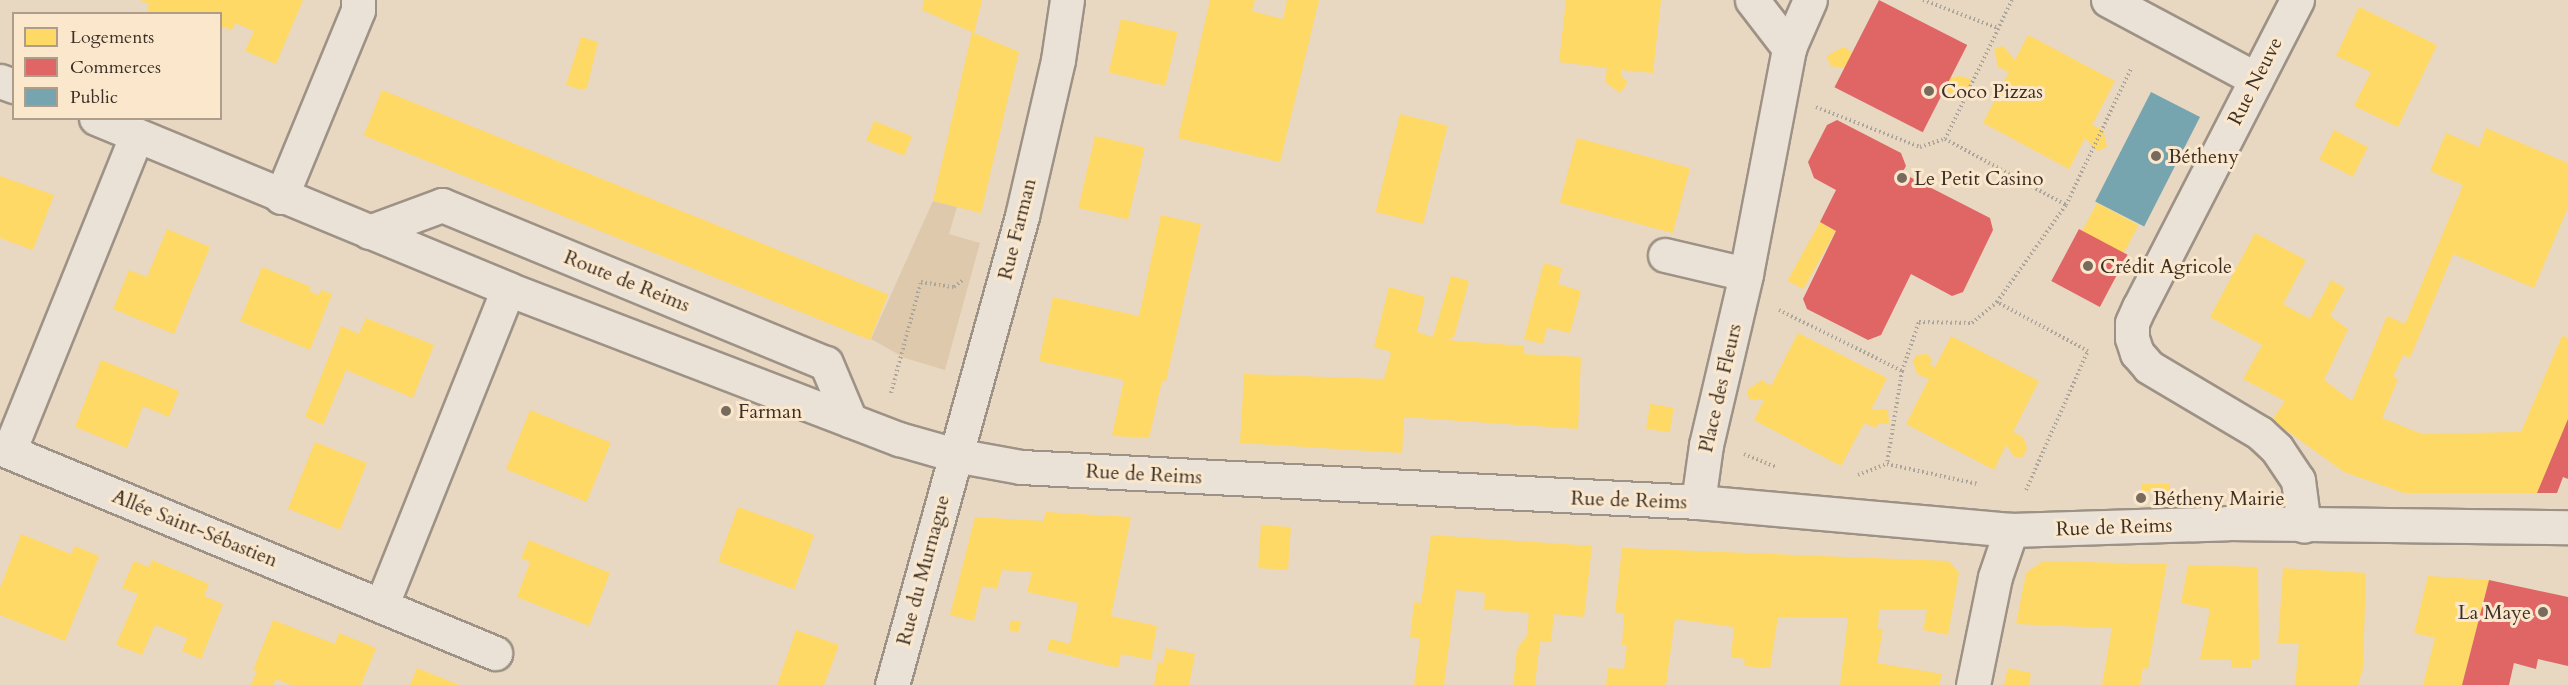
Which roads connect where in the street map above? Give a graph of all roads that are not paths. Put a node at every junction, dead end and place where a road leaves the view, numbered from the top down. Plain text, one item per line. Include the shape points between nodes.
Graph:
1 (358, 0) edge
2 (1067, 0) edge
3 (1752, 0) edge
4 (1810, 0) edge
5 (2108, 0) edge
6 (2297, 0) edge
7 (1789, 48) junction
8 (2256, 79) junction
9 (100, 120) edge
10 (136, 136) junction
11 (281, 197) junction
12 (369, 232) junction
13 (1665, 255) dead end
14 (1746, 274) junction
15 (508, 289) junction
16 (850, 420) junction
17 (4, 450) edge
18 (955, 455) junction
19 (1698, 502) junction
20 (2304, 526) junction
21 (2568, 527) edge
22 (2011, 530) junction
23 (382, 604) junction
24 (495, 653) dead end
25 (892, 685) edge
26 (1972, 685) edge

1 - 11 street via 358,10
2 - 18 street, Rue Farman via 1058,60
3 - 7 street
4 - 7 street, Place des Fleurs
5 - 8 street
6 - 8 street, Rue Neuve
7 - 14 street, Place des Fleurs
8 - 20 street, Rue Neuve via 2132,323 2137,353 2149,367 2260,434 2288,462 2298,480
9 - 10 street
10 - 11 street
10 - 17 street, Allée Saint-Sébastien
11 - 12 street
12 - 15 street
12 - 16 street, Route de Reims via 442,205 826,363
13 - 14 street
14 - 19 street, Place des Fleurs via 1706,445
15 - 16 street
15 - 23 street
16 - 18 street
17 - 23 street, Allée Saint-Sébastien
18 - 19 street, Rue de Reims via 1033,468
18 - 25 street, Rue du Murnague
19 - 22 street, Rue de Reims
20 - 21 street, Rue de Reims
20 - 22 street, Rue de Reims via 2228,523
22 - 26 street via 1995,577
23 - 24 street, Allée Saint-Sébastien

